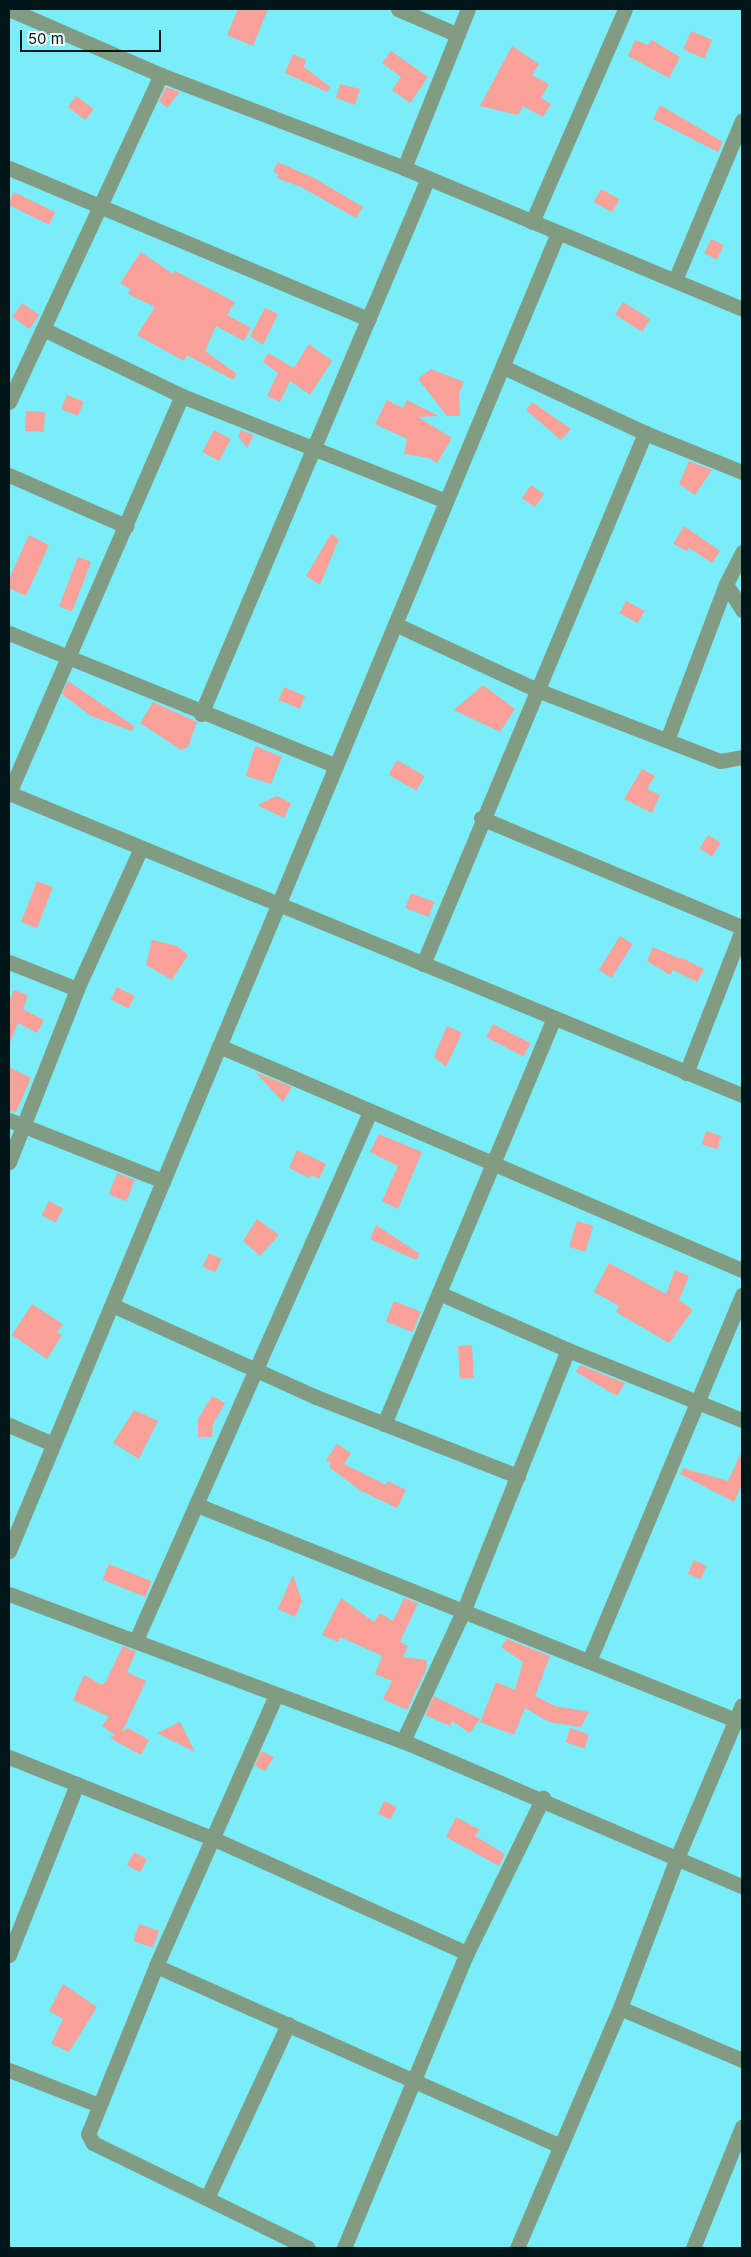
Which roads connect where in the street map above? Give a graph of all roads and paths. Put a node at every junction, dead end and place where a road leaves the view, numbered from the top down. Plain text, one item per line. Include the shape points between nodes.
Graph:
1 (398, 9) edge
2 (468, 9) edge
3 (624, 9) edge
4 (9, 10) edge
5 (458, 35) junction
6 (161, 74) junction
7 (742, 121) edge
8 (737, 146) edge
9 (9, 168) edge
10 (404, 168) junction
11 (428, 178) junction
12 (101, 204) junction
13 (532, 222) junction
14 (558, 233) junction
15 (675, 280) junction
16 (742, 310) edge
17 (370, 319) junction
18 (43, 329) junction
19 (503, 366) junction
20 (182, 396) junction
21 (9, 402) edge
22 (645, 433) junction
23 (314, 447) junction
24 (742, 472) edge
25 (9, 475) edge
26 (446, 501) junction
27 (126, 526) junction
28 (742, 552) edge
29 (726, 584) junction
30 (742, 610) edge
31 (395, 624) junction
32 (9, 633) edge
33 (66, 658) junction
34 (537, 690) junction
35 (201, 714) junction
36 (667, 740) junction
37 (742, 756) edge
38 (336, 766) junction
39 (9, 793) edge
40 (481, 818) junction
41 (141, 848) junction
42 (278, 904) junction
43 (742, 928) edge
44 (9, 962) edge
45 (423, 964) junction
46 (77, 989) junction
47 (554, 1018) junction
48 (219, 1046) junction
49 (686, 1072) junction
50 (742, 1096) edge
51 (370, 1112) junction
52 (9, 1120) edge
53 (24, 1126) junction
54 (9, 1162) edge
55 (494, 1164) junction
56 (163, 1181) junction
57 (742, 1270) edge
58 (439, 1293) junction
59 (742, 1295) edge
60 (112, 1304) junction
61 (568, 1350) junction
62 (253, 1369) junction
63 (697, 1401) junction
64 (742, 1420) edge
65 (384, 1424) junction
66 (9, 1425) edge
67 (53, 1444) junction
68 (518, 1476) junction
69 (197, 1505) junction
70 (9, 1550) edge
71 (9, 1594) edge
72 (464, 1612) junction
73 (136, 1640) junction
74 (588, 1661) junction
75 (276, 1695) junction
76 (742, 1704) edge
77 (736, 1720) junction
78 (403, 1741) junction
79 (9, 1757) edge
80 (77, 1784) junction
81 (543, 1798) junction
82 (212, 1838) junction
83 (677, 1858) junction
84 (742, 1886) edge
85 (466, 1953) junction
86 (9, 1955) edge
87 (156, 1966) junction
88 (620, 2008) junction
89 (288, 2024) junction
90 (742, 2060) edge
91 (9, 2070) edge
92 (414, 2078) junction
93 (99, 2105) junction
94 (742, 2127) edge
95 (561, 2146) junction
96 (207, 2198) junction
97 (308, 2248) edge
98 (344, 2248) edge
99 (517, 2248) edge
100 (693, 2248) edge

1 - 5 street
2 - 5 street
3 - 13 street
4 - 6 street
5 - 10 street
6 - 10 street
6 - 12 street
7 - 8 street
8 - 15 street
9 - 12 street
10 - 11 street
11 - 13 street
11 - 17 street
12 - 17 street
12 - 18 street
13 - 14 street
14 - 15 street
14 - 19 street
15 - 16 street
17 - 23 street
18 - 20 street
18 - 21 street
19 - 22 street
19 - 26 street
20 - 23 street
20 - 27 street
22 - 24 street
22 - 34 street
23 - 26 street
23 - 35 street
25 - 27 street
26 - 31 street
27 - 33 street
28 - 29 street
29 - 30 street
29 - 36 street
31 - 34 street
31 - 38 street
32 - 33 street
33 - 35 street
33 - 39 street
34 - 36 street
34 - 40 street
35 - 38 street
36 - 37 street via 722,761
38 - 42 street
39 - 41 street
40 - 43 street
40 - 45 street
41 - 42 street
41 - 46 street
42 - 45 street
42 - 48 street
43 - 49 street
44 - 46 street
45 - 47 street
46 - 53 street
47 - 49 street
47 - 55 street
48 - 51 street
48 - 56 street
49 - 50 street
51 - 55 street
51 - 62 street
52 - 53 street
53 - 54 street
53 - 56 street
55 - 57 street
55 - 58 street
56 - 60 street
58 - 61 street
58 - 65 street
59 - 63 street
60 - 62 street
60 - 67 street
61 - 63 street
61 - 68 street
62 - 65 street
62 - 69 street
63 - 64 street
63 - 74 street
65 - 68 street
66 - 67 street
67 - 70 street
68 - 72 street
69 - 72 street
69 - 73 street
71 - 73 street
72 - 74 street
72 - 78 street
73 - 75 street
74 - 77 street
75 - 78 street
75 - 82 street
76 - 77 street
77 - 83 street
78 - 81 street
79 - 80 street
80 - 82 street
80 - 86 street
81 - 83 street
81 - 85 street
82 - 85 street
82 - 87 street
83 - 84 street
83 - 88 street
85 - 92 street
87 - 89 street
87 - 93 street
88 - 90 street
88 - 95 street
89 - 92 street
89 - 96 street
91 - 93 street
92 - 95 street
92 - 98 street
93 - 96 street via 88,2134 93,2143
94 - 100 street
95 - 99 street
96 - 97 street

